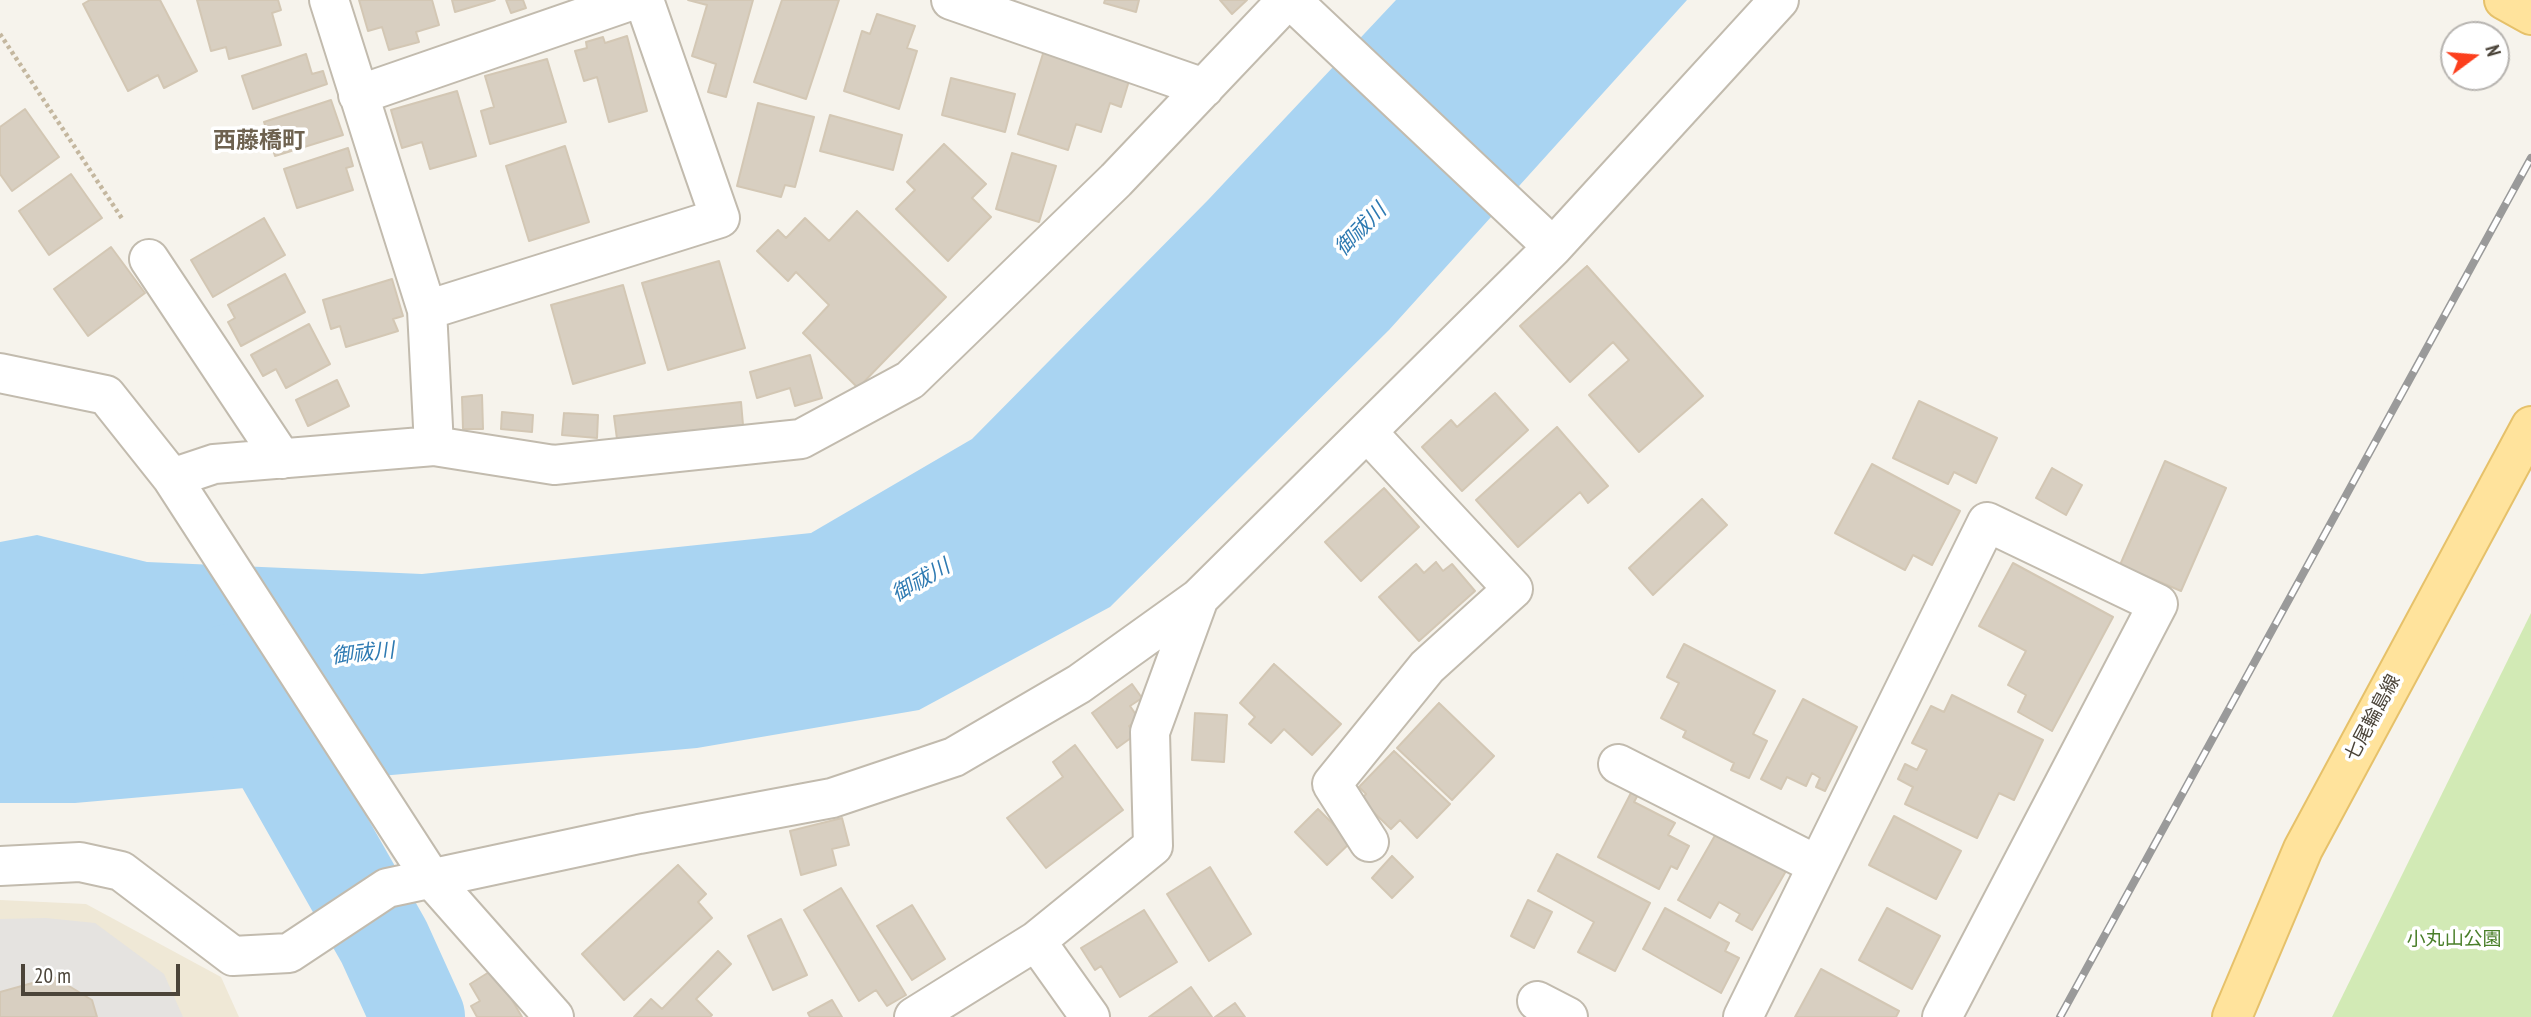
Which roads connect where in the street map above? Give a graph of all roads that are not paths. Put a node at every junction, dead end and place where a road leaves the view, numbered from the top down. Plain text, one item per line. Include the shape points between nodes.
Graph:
1 (329, 0) edge
2 (633, 0) edge
3 (644, 0) edge
4 (951, 0) edge
5 (1289, 0) edge
6 (1779, 0) edge
7 (2504, 0) edge
8 (2531, 15) edge
9 (1204, 88) junction
10 (358, 95) junction
11 (1553, 247) junction
12 (149, 259) road end
13 (427, 310) junction
14 (0, 373) edge
15 (2531, 426) edge
16 (1367, 432) junction
17 (434, 446) junction
18 (282, 458) junction
19 (172, 478) junction
20 (1199, 598) junction
21 (1618, 764) dead end
22 (1369, 842) dead end
23 (1817, 865) junction
24 (0, 866) edge
25 (431, 878) junction
26 (1036, 942) junction
27 (554, 1017) edge
28 (914, 1017) edge
29 (1090, 1017) edge
30 (1743, 1017) edge
31 (1942, 1017) edge
32 (2232, 1017) edge

1 - 10 street
2 - 10 street
3 - 13 street via 720,218
4 - 9 street
5 - 9 street
5 - 11 street
6 - 11 street
7 - 8 main road
9 - 17 street via 910,380 801,439 554,465
10 - 13 street
11 - 16 street
12 - 18 street
13 - 17 street
14 - 19 street via 106,395
15 - 32 main road, 七尾輪島線 via 2303,849
16 - 20 street
16 - 22 street via 1513,589 1427,667 1332,784
17 - 18 street
18 - 19 street via 214,464
19 - 25 street
20 - 25 street via 1079,684 954,757 832,798
20 - 26 street via 1150,732 1153,846
21 - 23 street
23 - 30 street
23 - 31 street via 1987,522 2158,604
24 - 25 street via 80,862 121,871 233,956 289,953 387,888
25 - 27 street
26 - 28 street
26 - 29 street

